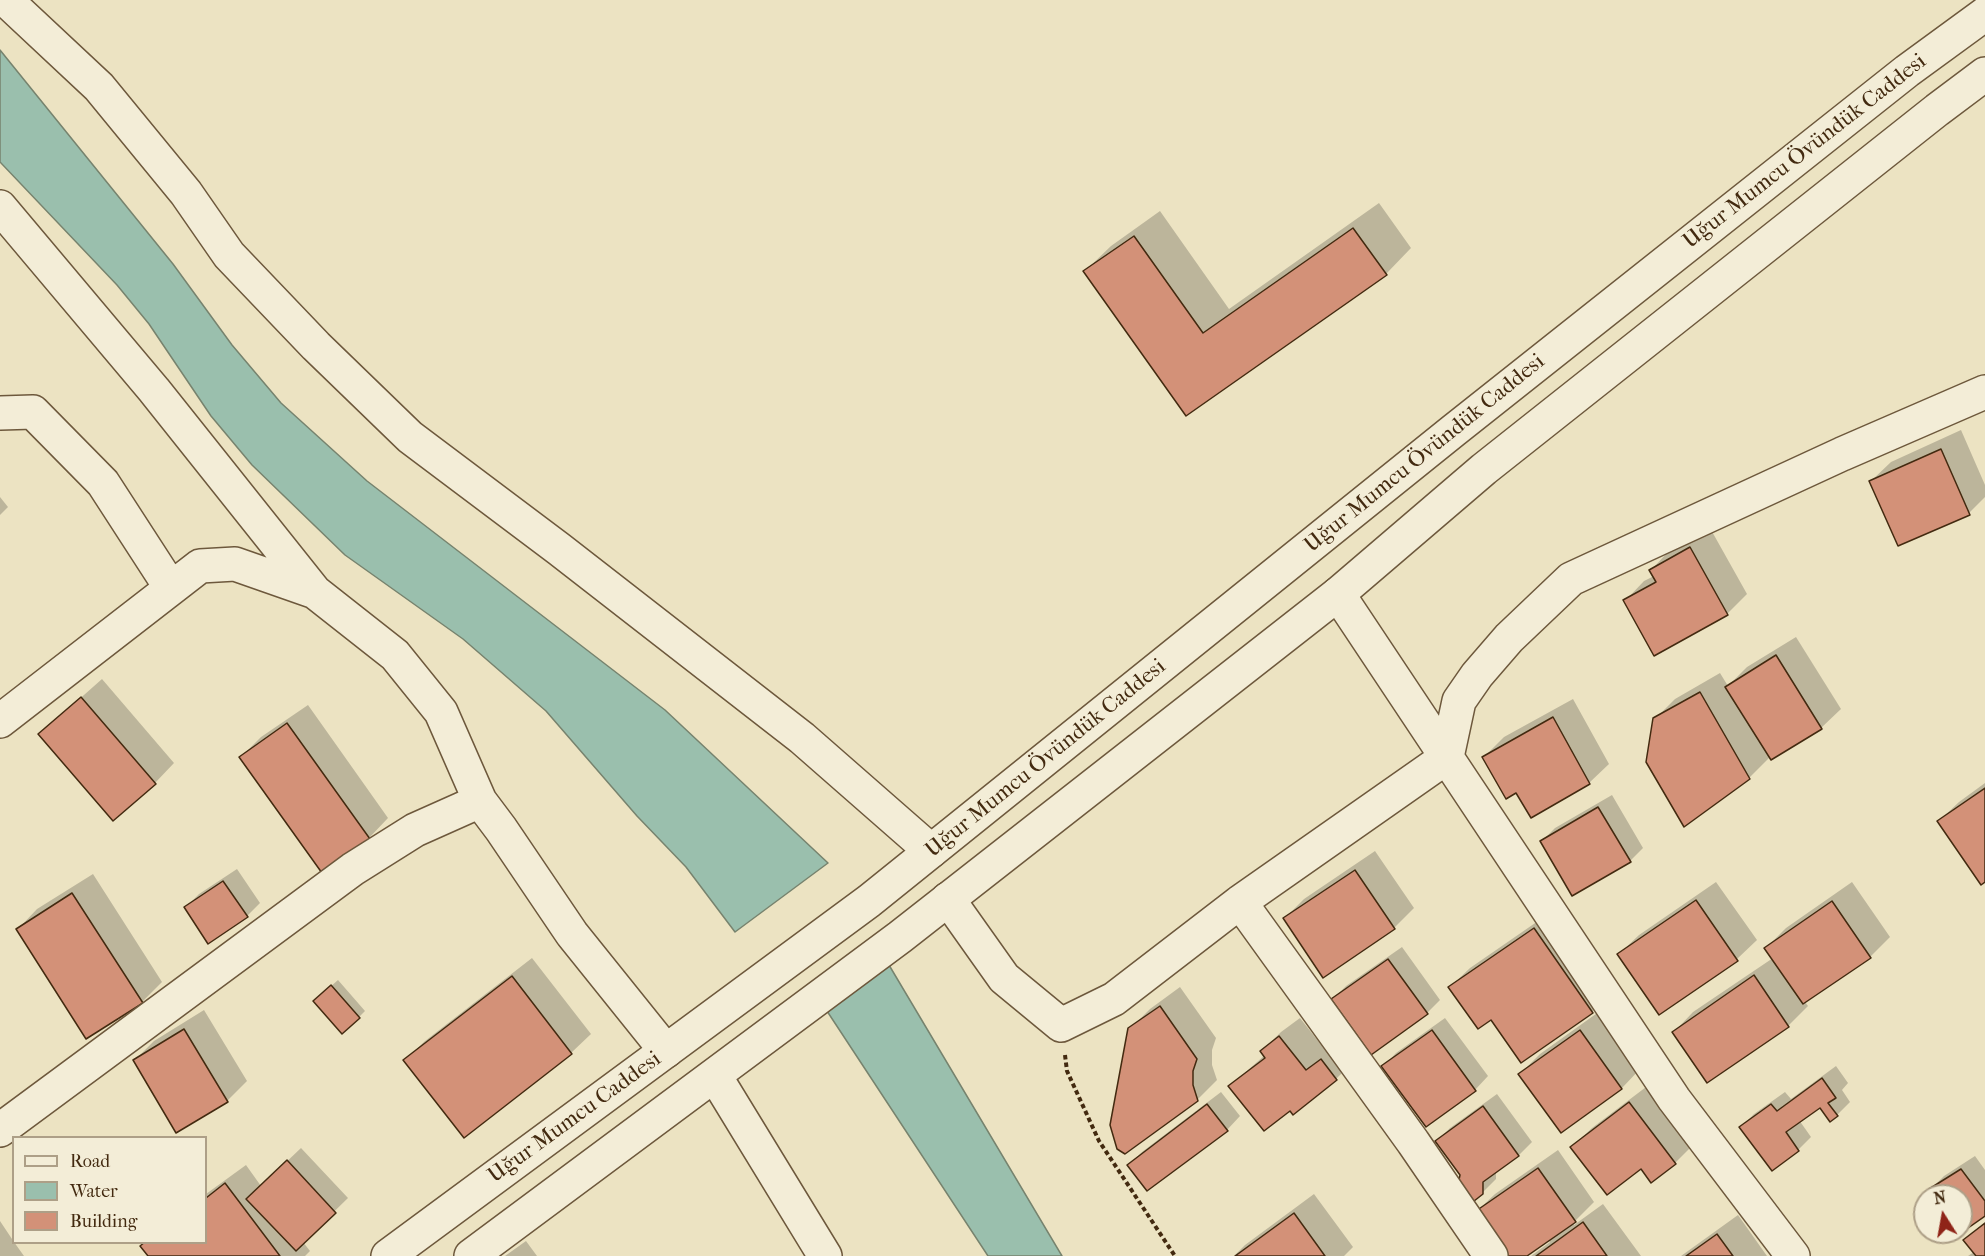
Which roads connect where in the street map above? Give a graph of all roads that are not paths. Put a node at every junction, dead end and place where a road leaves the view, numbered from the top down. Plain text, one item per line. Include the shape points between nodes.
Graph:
1 (6, 0) edge
2 (1985, 14) edge
3 (1985, 75) edge
4 (0, 207) edge
5 (1985, 392) edge
6 (0, 413) edge
7 (171, 588) junction
8 (315, 592) junction
9 (1338, 594) junction
10 (0, 721) edge
11 (1447, 757) junction
12 (480, 801) junction
13 (931, 851) junction
14 (948, 899) junction
15 (1240, 902) junction
16 (762, 980) joint
17 (666, 1051) junction
18 (715, 1076) junction
19 (0, 1130) edge
20 (388, 1256) edge
21 (471, 1256) edge
22 (825, 1256) edge
23 (1491, 1256) edge
24 (1792, 1256) edge

1 - 13 street via 99,87 186,193 229,255 410,437 802,738
2 - 13 street, Uğur Mumcu Övündük Caddesi via 1888,86 1463,423
3 - 9 street via 1484,469
4 - 8 street via 154,390
5 - 11 street via 1571,579 1509,638 1477,675 1459,701
6 - 7 street via 33,412 103,483
7 - 8 street via 200,566 235,564
7 - 10 street
8 - 12 street via 395,655 441,712
9 - 11 street
9 - 14 street
11 - 15 street
11 - 24 street via 1674,1099
12 - 17 street via 572,934
12 - 19 street via 415,830 353,869
13 - 16 street, Uğur Mumcu Övündük Caddesi
14 - 15 street via 1004,978 1061,1025 1114,999
14 - 18 street
15 - 23 street
16 - 17 street, Uğur Mumcu Caddesi
17 - 20 street, Uğur Mumcu Caddesi
18 - 21 street
18 - 22 street

